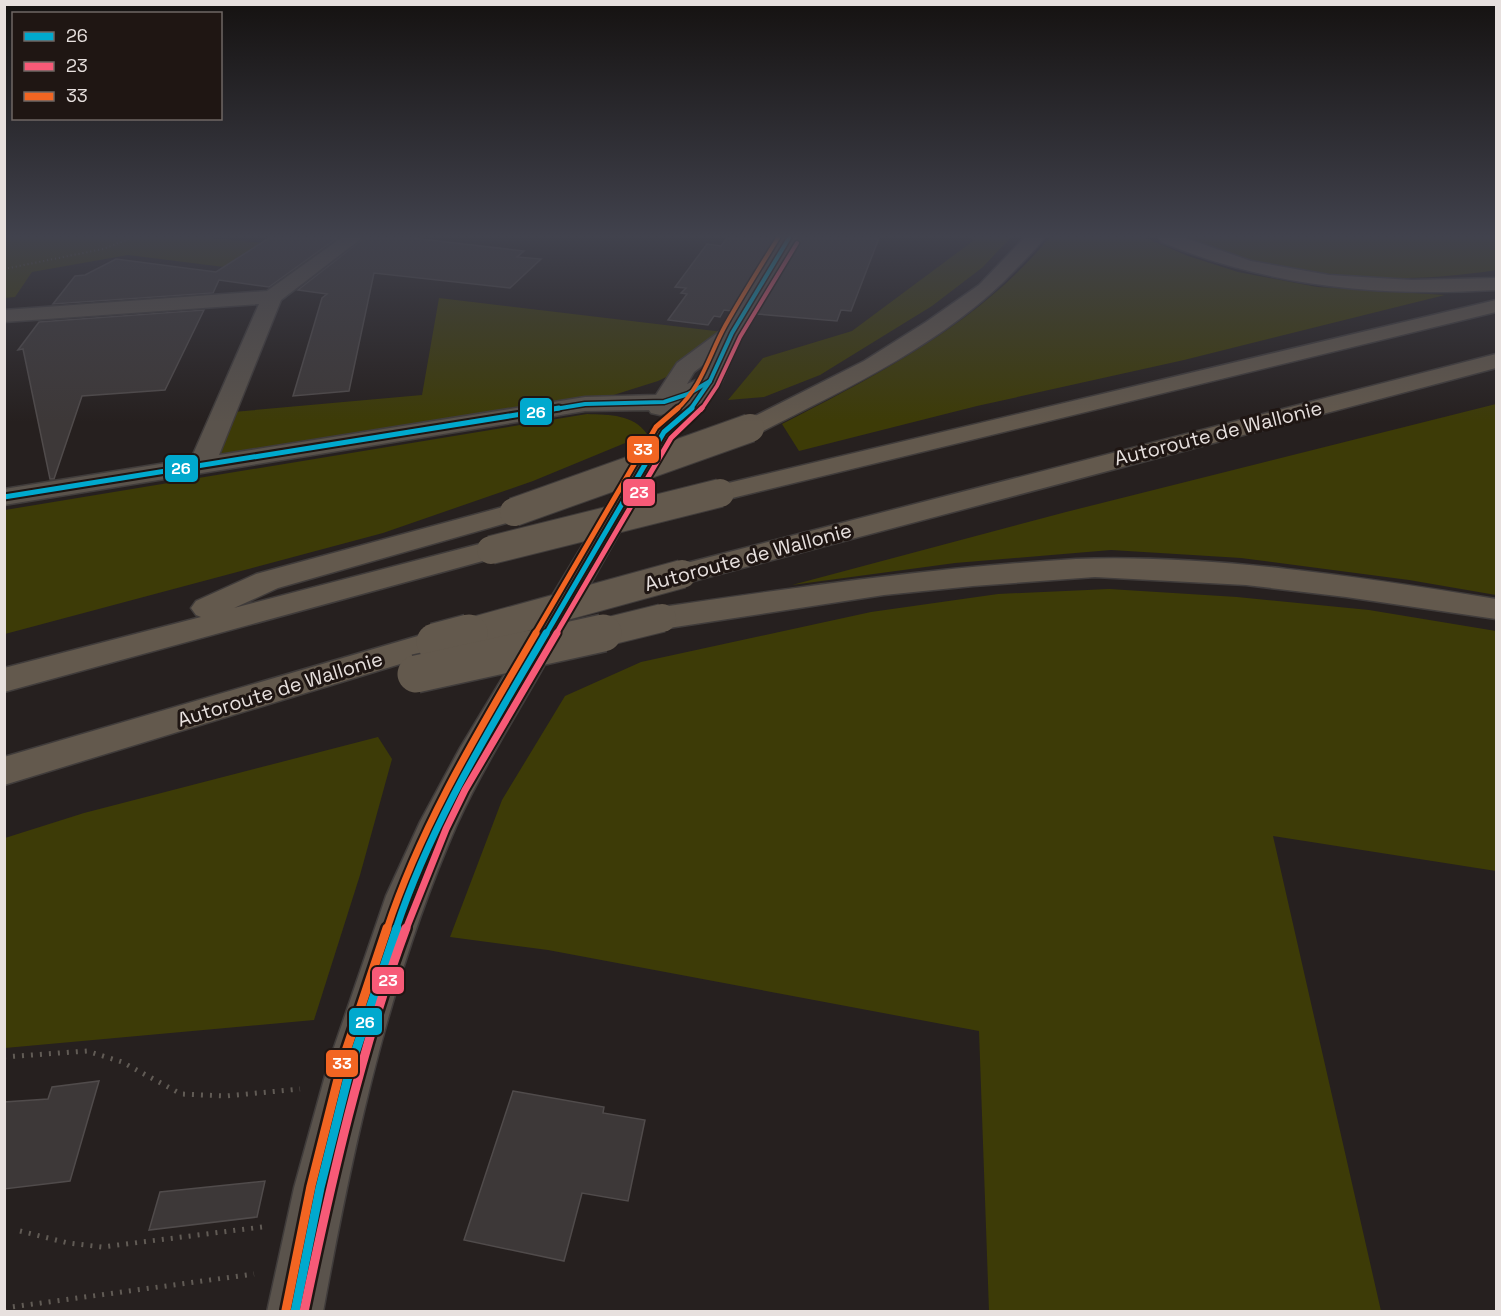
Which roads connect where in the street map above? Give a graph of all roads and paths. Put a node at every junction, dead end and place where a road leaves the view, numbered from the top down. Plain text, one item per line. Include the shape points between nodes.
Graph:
1 (238, 299) edge
2 (271, 299) edge
3 (752, 299) edge
4 (972, 299) edge
5 (1497, 306) edge
6 (4, 316) edge
7 (732, 333) junction
8 (1497, 361) edge
9 (675, 402) junction
10 (585, 404) junction
11 (202, 464) junction
12 (4, 497) edge
13 (1497, 609) edge
14 (109, 650) junction
15 (357, 667) junction
16 (4, 680) edge
17 (4, 771) edge
18 (4, 1057) edge
19 (346, 1085) junction
20 (314, 1221) junction
21 (20, 1231) dead end
22 (304, 1268) junction
23 (4, 1308) edge
24 (295, 1311) edge

1 - 6 street
2 - 11 street
3 - 7 street
4 - 14 highway, bridge via 872,366 750,428 514,512 267,581
5 - 14 highway, bridge via 720,493
7 - 9 street
7 - 9 street via 710,381
8 - 15 highway, Autoroute de Wallonie, bridge via 682,574
9 - 10 street via 646,412 618,403
9 - 10 street via 667,386 644,386
9 - 19 street via 439,822 407,896
10 - 11 street
11 - 12 street
13 - 15 highway, bridge via 1341,585 1219,572 1093,568 850,589 662,618 416,674
14 - 16 highway
15 - 17 highway, Autoroute de Wallonie
18 - 19 path via 87,1051 122,1062 181,1094 226,1096
19 - 20 street
20 - 21 path via 102,1247
20 - 22 street
22 - 23 path
22 - 24 street

